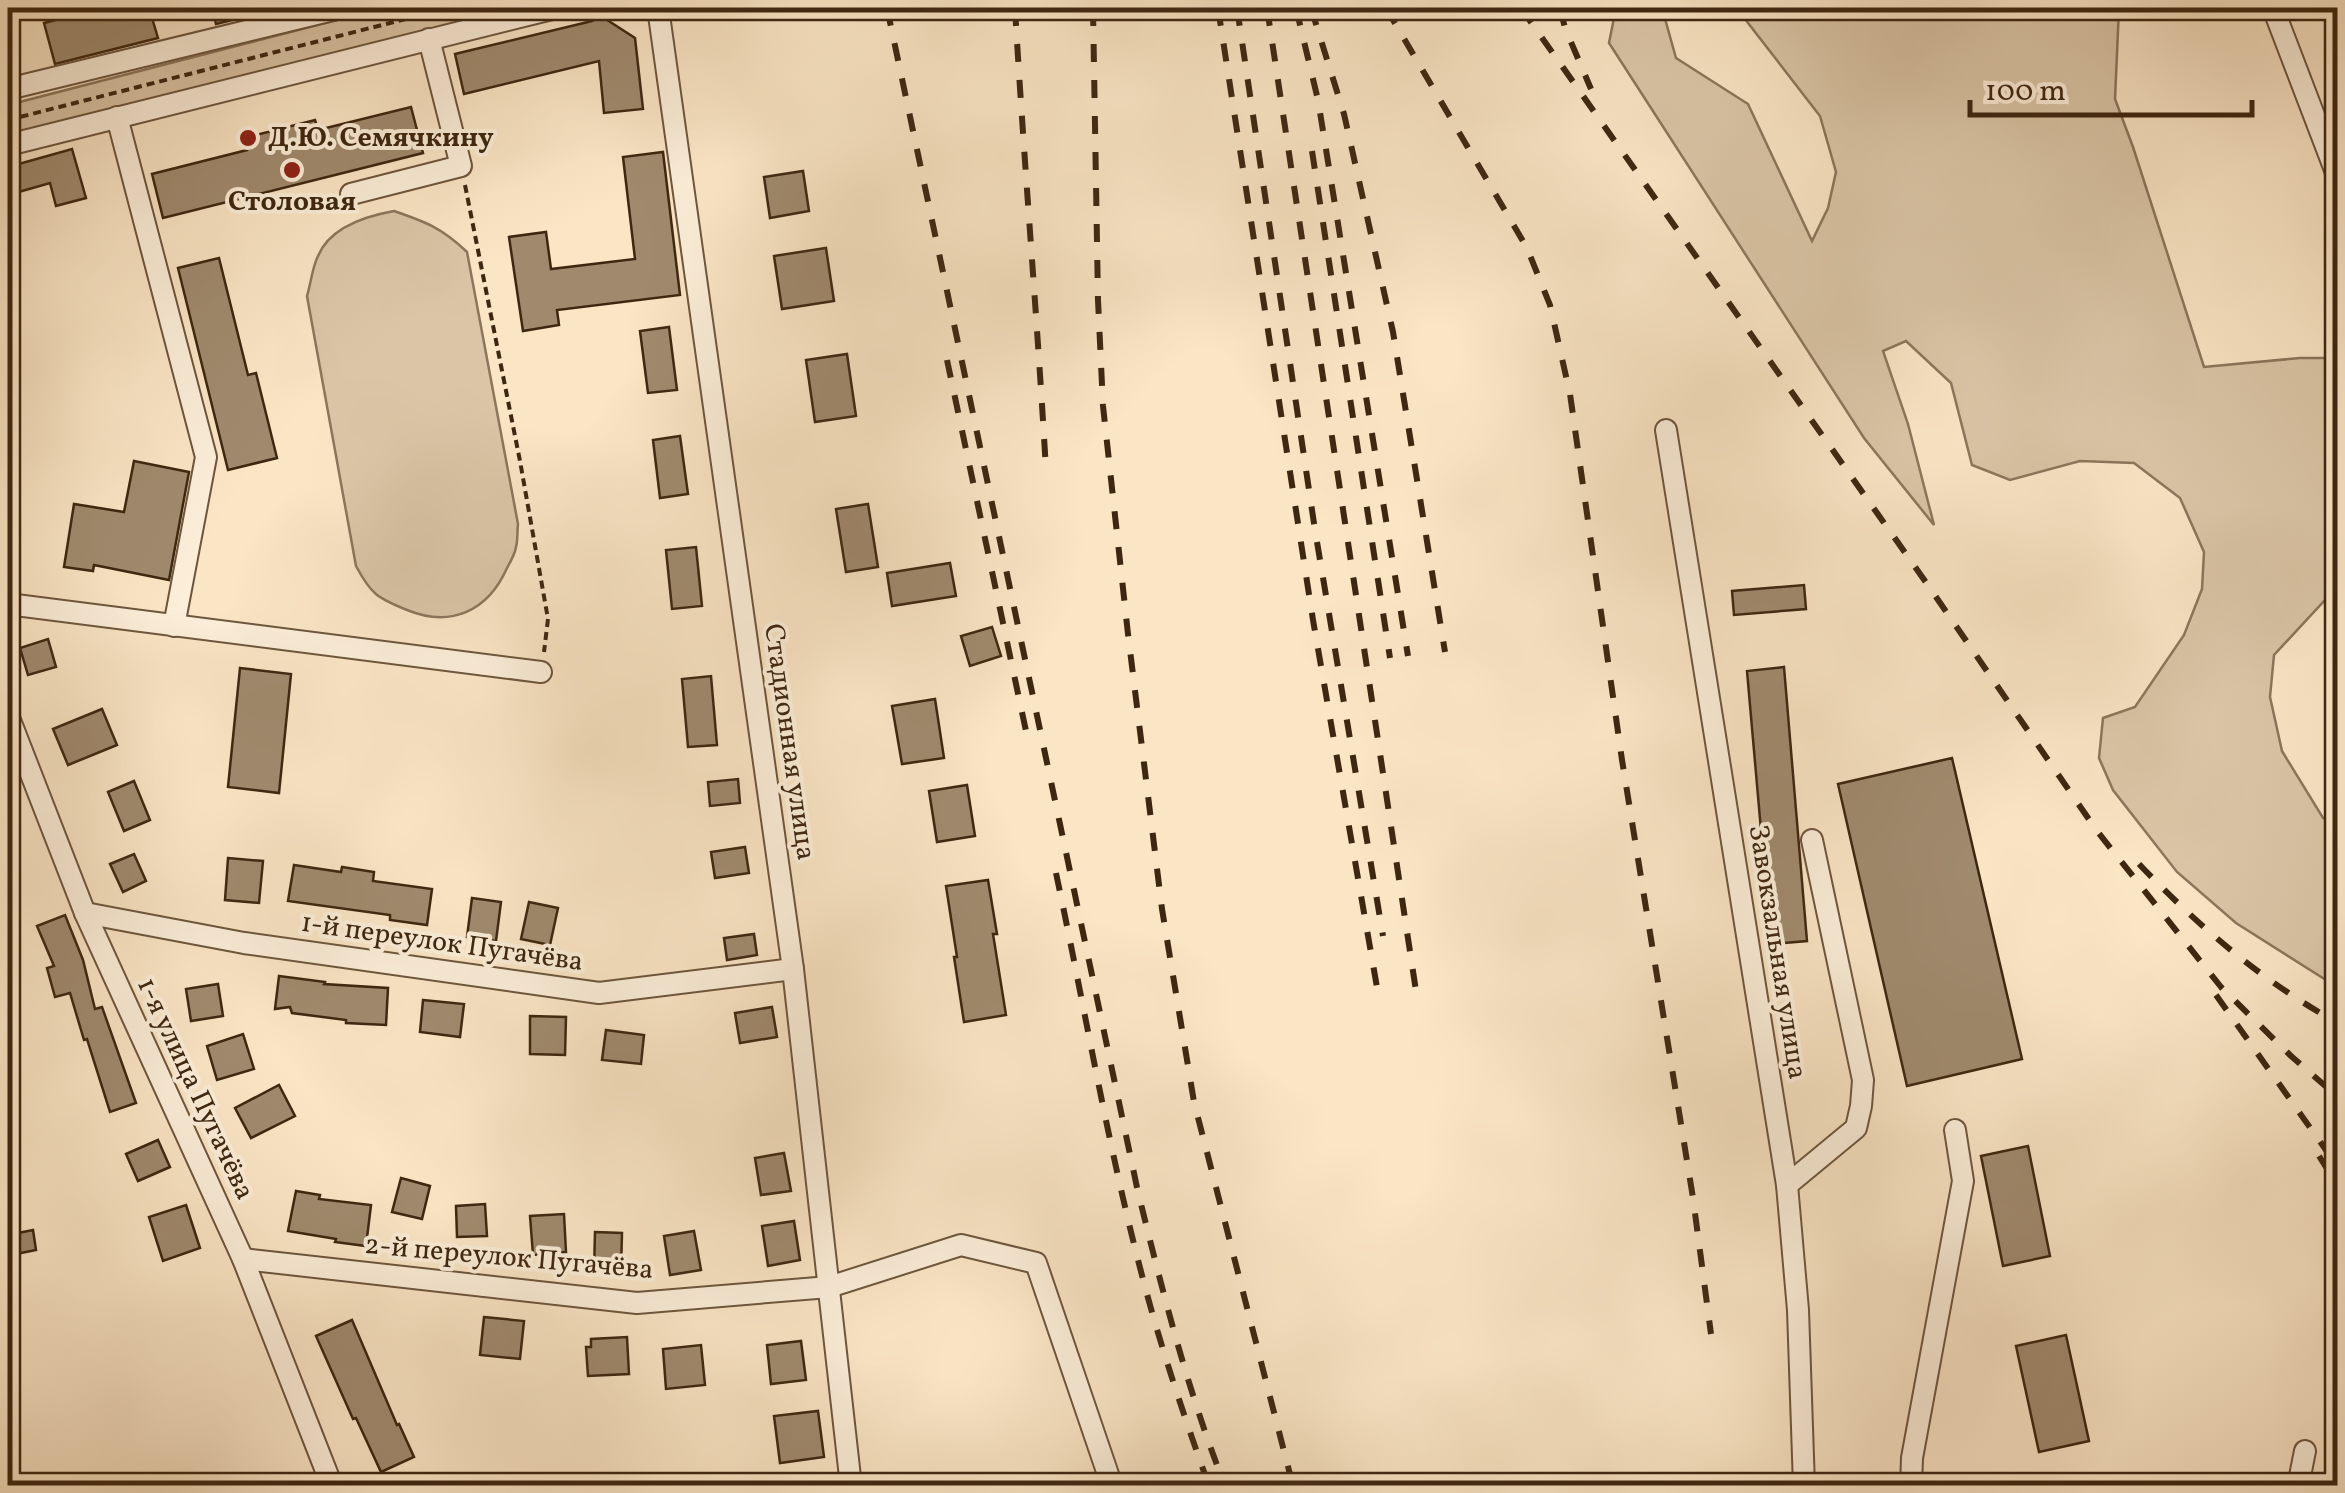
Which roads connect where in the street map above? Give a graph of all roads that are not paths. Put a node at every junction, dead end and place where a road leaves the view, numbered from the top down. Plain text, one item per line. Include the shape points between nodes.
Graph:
1 (341, 8) edge
2 (556, 8) edge
3 (658, 8) edge
4 (2273, 8) edge
5 (429, 39) junction
6 (8, 89) edge
7 (117, 117) junction
8 (8, 144) edge
9 (2338, 178) edge
10 (351, 194) dead end
11 (1666, 430) dead end
12 (8, 604) edge
13 (174, 626) junction
14 (541, 672) road end
15 (8, 716) edge
16 (1812, 840) dead end
17 (85, 913) junction
18 (793, 969) junction
19 (1956, 1130) dead end
20 (1787, 1185) junction
21 (243, 1259) junction
22 (829, 1287) junction
23 (2304, 1451) dead end
24 (332, 1486) edge
25 (851, 1486) edge
26 (1112, 1486) edge
27 (1804, 1486) edge
28 (1912, 1486) edge
29 (2298, 1486) edge

1 - 6 street
2 - 5 street
3 - 18 street, Стадионная улица
4 - 9 street
5 - 7 street
5 - 10 street via 461,166
7 - 8 street
7 - 13 street via 206,457
11 - 20 street, Завокзальная улица
12 - 13 street
13 - 14 street
15 - 17 street, 1-я улица Пугачёва
16 - 20 street via 1864,1080 1856,1128
17 - 18 street, 1-й переулок Пугачёва via 244,943 599,993
17 - 21 street, 1-я улица Пугачёва
18 - 22 street, Стадионная улица
19 - 28 street via 1964,1180
20 - 27 street, Завокзальная улица
21 - 22 street, 2-й переулок Пугачёва via 637,1302
21 - 24 street, 1-я улица Пугачёва
22 - 25 street, Стадионная улица
22 - 26 street, 2-й переулок Пугачёва via 961,1244 1036,1263
23 - 29 street

